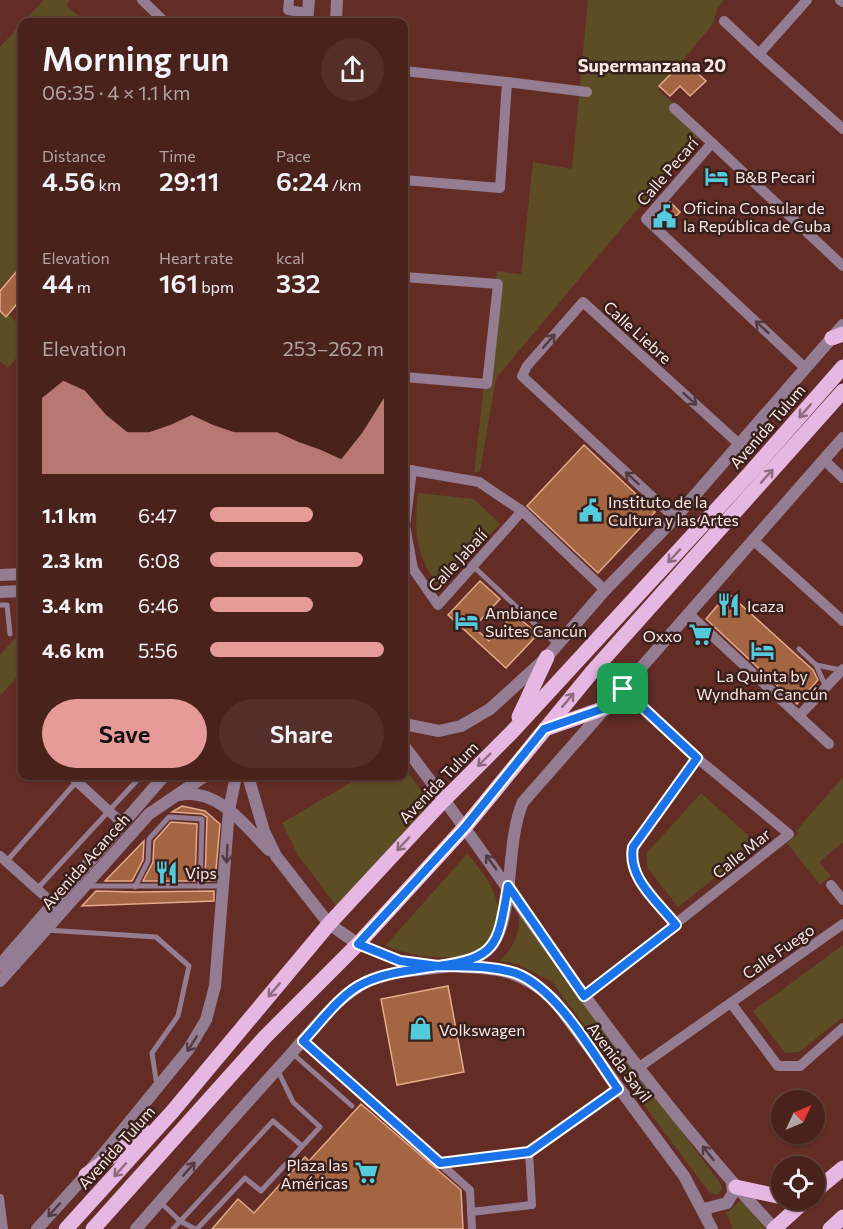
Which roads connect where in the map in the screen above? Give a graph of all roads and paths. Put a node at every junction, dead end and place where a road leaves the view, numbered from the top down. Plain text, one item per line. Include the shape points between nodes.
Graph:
1 (142, 0) edge
2 (289, 0) edge
3 (309, 0) edge
4 (338, 0) edge
5 (807, 0) edge
6 (161, 18) edge
7 (307, 18) edge
8 (336, 18) edge
9 (724, 21) dead end
10 (759, 54) junction
11 (408, 71) edge
12 (507, 82) junction
13 (587, 92) dead end
14 (674, 108) dead end
15 (843, 129) edge
16 (712, 143) junction
17 (408, 180) edge
18 (843, 266) edge
19 (408, 277) edge
20 (843, 325) edge
21 (837, 336) edge
22 (804, 367) junction
23 (843, 367) edge
24 (408, 377) edge
25 (841, 394) edge
26 (843, 438) edge
27 (739, 444) junction
28 (824, 460) junction
29 (408, 470) edge
30 (843, 478) edge
31 (522, 511) junction
32 (675, 518) junction
33 (753, 540) junction
34 (408, 542) edge
35 (473, 566) junction
36 (18, 573) edge
37 (0, 574) edge
38 (605, 590) junction
39 (18, 591) edge
40 (0, 592) edge
41 (0, 605) edge
42 (690, 615) junction
43 (843, 621) edge
44 (10, 634) dead end
45 (557, 645) junction
46 (799, 649) dead end
47 (547, 657) junction
48 (816, 665) junction
49 (842, 670) edge
50 (826, 687) junction
51 (623, 689) junction
52 (605, 708) junction
53 (799, 716) junction
54 (408, 725) edge
55 (544, 729) junction
56 (512, 732) junction
57 (829, 744) dead end
58 (408, 752) edge
59 (697, 758) junction
60 (72, 780) edge
61 (76, 780) edge
62 (137, 780) edge
63 (161, 780) edge
64 (199, 780) edge
65 (235, 780) edge
66 (249, 780) edge
67 (175, 795) junction
68 (443, 801) junction
69 (230, 810) junction
70 (110, 811) junction
71 (123, 824) junction
72 (465, 827) junction
73 (276, 856) junction
74 (3, 859) edge
75 (831, 885) dead end
76 (85, 886) junction
77 (200, 886) junction
78 (225, 886) junction
79 (508, 886) junction
80 (135, 887) junction
81 (37, 889) junction
82 (843, 900) edge
83 (57, 907) junction
84 (329, 924) junction
85 (843, 924) edge
86 (676, 925) junction
87 (44, 930) junction
88 (358, 944) junction
89 (0, 965) edge
90 (438, 966) junction
91 (0, 981) edge
92 (584, 996) junction
93 (730, 1003) junction
94 (843, 1028) edge
95 (303, 1041) junction
96 (292, 1053) junction
97 (638, 1068) junction
98 (277, 1070) junction
99 (157, 1086) junction
100 (618, 1089) junction
101 (352, 1106) dead end
102 (172, 1112) junction
103 (302, 1146) junction
104 (529, 1152) junction
105 (440, 1163) junction
106 (838, 1171) edge
107 (86, 1175) junction
108 (825, 1180) edge
109 (825, 1182) edge
110 (734, 1184) junction
111 (771, 1194) edge
112 (0, 1198) edge
113 (160, 1202) junction
114 (704, 1209) junction
115 (795, 1210) edge
116 (471, 1212) junction
117 (843, 1217) edge
118 (180, 1221) junction
119 (4, 1229) edge
120 (37, 1229) edge
121 (66, 1229) edge
122 (93, 1229) edge
123 (136, 1229) edge
124 (173, 1229) edge
125 (196, 1229) edge
126 (472, 1229) edge
127 (710, 1229) edge
128 (774, 1229) edge
129 (830, 1229) edge

1 - 6 street
2 - 7 street via 288,10
3 - 7 street
4 - 8 street
5 - 10 street
9 - 10 street
10 - 15 street
11 - 12 street
12 - 13 street
12 - 17 street via 500,188
14 - 16 street
16 - 18 street, Calle Pecarí
22 -> 16 street, Calle Pecarí via 646,219
19 - 24 street via 498,284 487,384
20 - 21 street, Avenida Tulum
21 - 22 street, Avenida Tulum
22 - 27 street, Avenida Tulum
23 -> 56 main road, Avenida Tulum
55 -> 25 main road, Avenida Tulum
26 - 28 street
27 - 32 street, Avenida Tulum
32 -> 27 street, Calle Liebre via 522,376 527,366 583,302
28 - 30 street
28 - 33 street
29 - 31 street, Calle Jabalí via 479,482
31 - 35 street, Calle Jabalí
31 - 38 street, Calle Jabalí
32 - 38 street, Avenida Tulum
33 - 42 street
33 - 43 street
34 - 35 street, Calle Jabalí via 413,569 438,605
35 - 45 lane
36 - 37 street
38 - 45 street, Avenida Tulum
39 - 40 street
41 - 44 lane via 7,604
42 - 51 street
42 - 53 street
45 - 47 street, Avenida Tulum
46 - 48 lane
47 - 54 street, Avenida Tulum via 476,719 439,731
47 - 56 main road
48 - 49 lane
48 - 50 lane
49 - 50 street
50 - 53 street
51 - 52 street
51 - 59 street, Calle Mar
52 - 55 main road
52 - 79 street via 523,802 512,835
53 - 57 street
55 - 72 main road, Avenida Tulum
56 -> 68 main road, Avenida Tulum
58 - 68 street, Avenida Sayil
59 - 86 street via 633,847 630,860 634,872
59 - 86 street, Calle Mar via 789,834
60 - 74 lane
61 - 70 street
62 - 70 lane
63 - 71 street, Avenida Acanceh
64 - 67 street, Avenida Acanceh
65 - 69 street, Avenida Tulum
66 - 73 street
67 - 69 street via 201,794
67 - 76 street, Avenida Acanceh via 150,814
68 - 72 street, Avenida Sayil
68 -> 84 main road, Avenida Tulum
69 - 73 street
69 -> 78 street, Avenida Tulum
70 - 71 street
70 - 81 lane
71 - 83 street, Avenida Acanceh
79 -> 72 street, Avenida Sayil
72 - 88 main road, Avenida Tulum
73 - 84 street, Avenida Sayil
74 - 81 street
75 - 82 street
76 - 80 lane
76 - 83 street, Avenida Acanceh
77 - 78 lane
77 - 80 lane
77 - 80 lane via 202,819 169,817 149,839 148,861
78 -> 99 street, Avenida Tulum via 215,986 206,1020 188,1050
79 - 90 street via 493,943 470,962
79 - 92 street, Avenida Sayil
81 - 83 street
83 - 87 street, Avenida Acanceh
83 - 89 street, Avenida Acanceh
84 - 88 street, Avenida Sayil
84 -> 102 main road, Avenida Tulum
85 - 93 street, Calle Fuego
86 - 92 street, Calle Mar
87 - 91 street, Avenida Acanceh
87 - 99 lane via 156,937 189,966 178,1016 152,1053
88 - 90 street, Avenida Sayil via 400,961
88 - 122 main road, Avenida Tulum via 265,1037
90 - 95 street via 363,983 345,996
90 - 100 street, Avenida Sayil via 493,968 517,974 537,985 554,1000
92 - 97 street, Avenida Sayil
93 - 94 street via 778,1066 800,1066
93 - 97 street, Calle Fuego
95 - 96 street
95 - 105 street
96 - 98 street
96 - 101 lane
110 -> 97 street, Avenida Sayil
98 - 103 lane via 293,1102 320,1127
113 -> 98 street
99 - 107 street, Avenida Tulum
100 - 104 street
100 - 114 street, Avenida Sayil
102 - 107 main road
102 -> 121 main road, Avenida Tulum
103 - 118 lane via 273,1120
103 - 125 lane via 261,1191 244,1178
104 - 105 street
104 - 116 street via 532,1205
105 - 116 street via 470,1190
106 - 108 main road
106 - 109 main road
107 -> 120 street, Avenida Tulum
110 - 111 main road
110 - 114 street via 727,1203
110 - 128 street, Avenida Sayil
112 - 119 street
113 - 118 lane
113 - 123 street
114 - 127 street, Avenida Sayil
115 - 128 main road
116 - 126 street
117 - 129 main road
118 - 124 lane
118 - 125 lane

